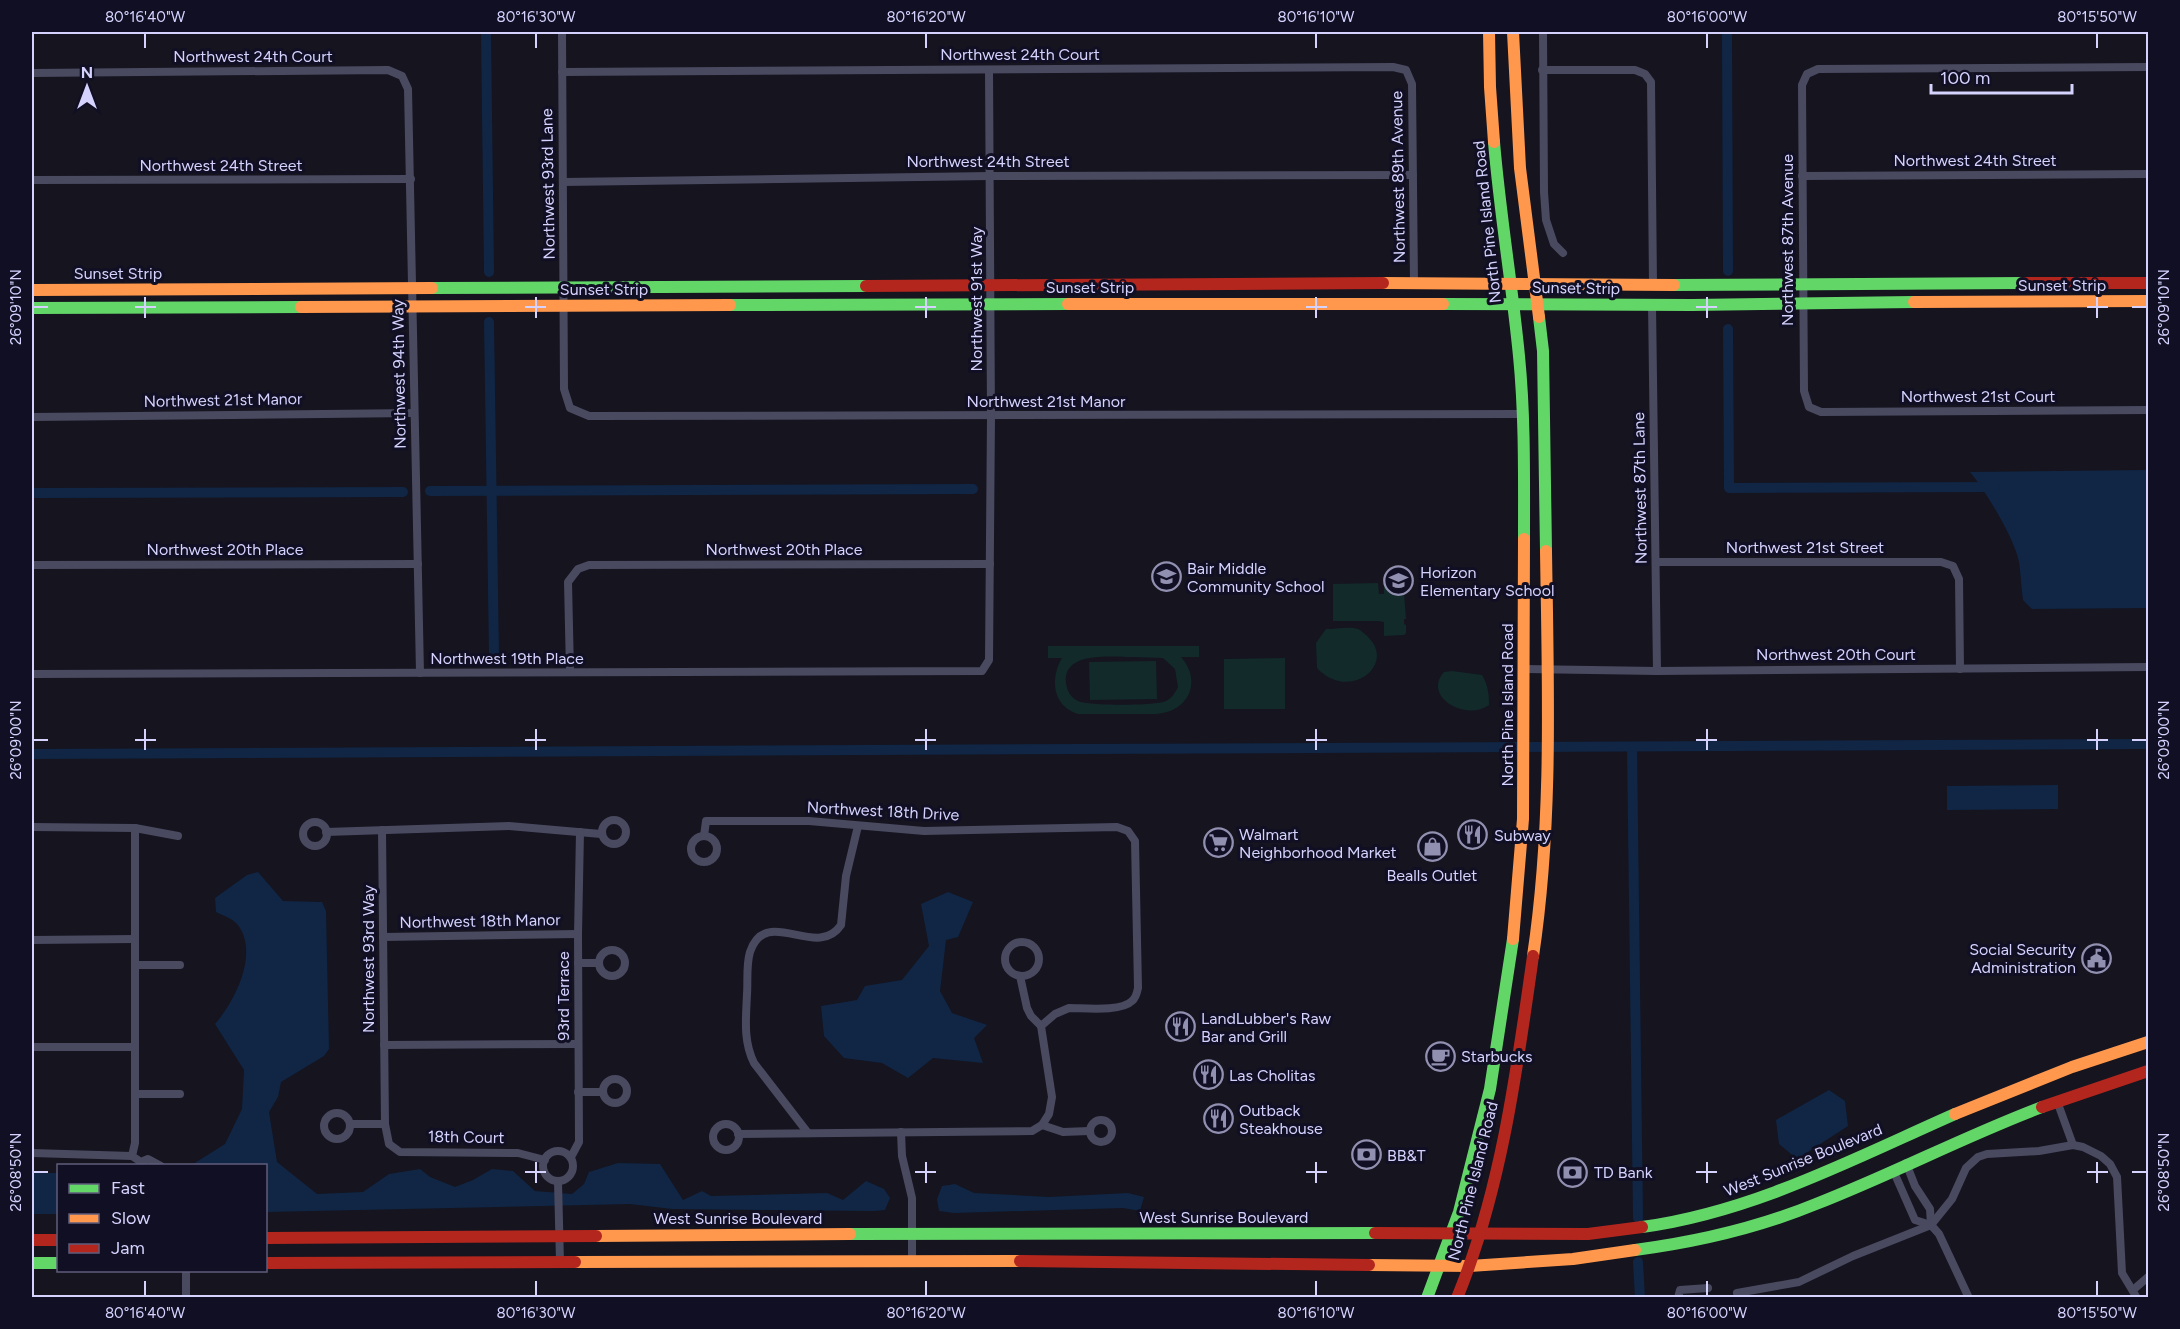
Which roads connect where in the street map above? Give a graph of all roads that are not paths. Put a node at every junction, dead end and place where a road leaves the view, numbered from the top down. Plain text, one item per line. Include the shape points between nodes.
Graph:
1 (562, 32) edge
2 (1489, 32) edge
3 (1513, 32) edge
4 (1543, 32) edge
5 (2148, 67) edge
6 (989, 70) junction
7 (1406, 70) joint
8 (1542, 70) junction
9 (562, 72) junction
10 (32, 73) edge
11 (402, 76) joint
12 (2148, 174) edge
13 (1413, 175) junction
14 (990, 176) junction
15 (1802, 176) junction
16 (411, 179) junction
17 (32, 180) edge
18 (563, 182) junction
19 (1563, 253) dead end
20 (1414, 283) junction
21 (1510, 283) junction
22 (1536, 283) junction
23 (2148, 283) edge
24 (1653, 285) junction
25 (1802, 285) junction
26 (990, 286) junction
27 (564, 288) junction
28 (413, 289) junction
29 (32, 290) edge
30 (2148, 301) edge
31 (1802, 302) junction
32 (991, 304) junction
33 (1513, 304) junction
34 (1538, 304) junction
35 (1652, 305) junction
36 (413, 306) junction
37 (564, 306) junction
38 (32, 308) edge
39 (1809, 407) joint
40 (570, 408) joint
41 (2148, 410) edge
42 (414, 413) junction
43 (1522, 414) junction
44 (992, 416) junction
45 (32, 417) edge
46 (1657, 562) junction
47 (418, 564) junction
48 (990, 564) junction
49 (32, 565) edge
50 (2148, 667) edge
51 (1524, 669) junction
52 (1546, 669) junction
53 (1960, 669) junction
54 (982, 671) joint
55 (1657, 671) junction
56 (570, 672) junction
57 (420, 673) junction
58 (32, 674) edge
59 (858, 826) junction
60 (32, 827) edge
61 (135, 828) junction
62 (382, 830) junction
63 (326, 832) dead end
64 (579, 832) junction
65 (601, 834) dead end
66 (178, 836) dead end
67 (704, 836) dead end
68 (578, 934) junction
69 (383, 937) junction
70 (135, 939) junction
71 (32, 940) edge
72 (578, 963) junction
73 (599, 963) dead end
74 (135, 965) junction
75 (180, 965) dead end
76 (1020, 976) junction
77 (1041, 1026) junction
78 (2148, 1042) edge
79 (384, 1044) junction
80 (578, 1044) junction
81 (32, 1047) edge
82 (135, 1047) junction
83 (2148, 1071) edge
84 (578, 1092) junction
85 (603, 1092) dead end
86 (136, 1094) junction
87 (180, 1094) dead end
88 (2056, 1101) junction
89 (350, 1124) dead end
90 (385, 1124) junction
91 (1042, 1125) junction
92 (1089, 1131) dead end
93 (901, 1132) junction
94 (808, 1133) junction
95 (738, 1134) dead end
96 (389, 1144) joint
97 (2073, 1145) junction
98 (32, 1153) edge
99 (132, 1156) junction
100 (571, 1157) junction
101 (544, 1160) junction
102 (141, 1164) edge
103 (157, 1164) edge
104 (1906, 1164) junction
105 (1893, 1170) junction
106 (558, 1186) junction
107 (1931, 1225) junction
108 (912, 1233) junction
109 (1451, 1234) junction
110 (1480, 1234) junction
111 (559, 1236) junction
112 (267, 1238) edge
113 (32, 1240) edge
114 (57, 1240) edge
115 (912, 1260) junction
116 (560, 1262) junction
117 (32, 1263) edge
118 (57, 1263) edge
119 (267, 1263) edge
120 (1439, 1265) junction
121 (1470, 1266) junction
122 (186, 1272) edge
123 (2148, 1277) edge
124 (1708, 1288) dead end
125 (1737, 1293) dead end
126 (2135, 1294) edge
127 (186, 1298) edge
128 (1427, 1298) edge
129 (1457, 1298) edge
130 (1678, 1298) edge
131 (1969, 1298) edge

1 - 9 street, Northwest 93rd Lane
2 - 21 main road, North Pine Island Road via 1498,194
3 - 22 main road, North Pine Island Road via 1520,168
4 - 8 street
5 - 15 street, Northwest 87th Avenue via 1818,69 1807,74 1802,85
6 - 7 street, Northwest 24th Court
6 - 9 street, Northwest 24th Court
6 - 14 street, Northwest 91st Way
7 - 13 street, Northwest 89th Avenue via 1412,84
8 - 19 street via 1546,220 1554,244
8 - 24 street via 1635,70 1651,82
9 - 18 street, Northwest 93rd Lane
10 - 11 street, Northwest 24th Court via 388,70
11 - 16 street, Northwest 94th Way via 408,89
12 - 15 street, Northwest 24th Street
13 - 14 street, Northwest 24th Street
13 - 20 street, Northwest 89th Avenue
14 - 18 street, Northwest 24th Street
14 - 26 street, Northwest 91st Way
15 - 25 street, Northwest 87th Avenue
16 - 17 street, Northwest 24th Street
16 - 28 street, Northwest 94th Way
18 - 27 street, Northwest 93rd Lane
20 - 21 main road, Sunset Strip
20 - 26 main road, Sunset Strip
21 - 22 main road, Sunset Strip
21 - 33 main road, North Pine Island Road
22 - 24 main road, Sunset Strip
22 - 34 main road, North Pine Island Road
23 - 25 main road, Sunset Strip
24 - 25 main road, Sunset Strip
25 - 31 street, Northwest 87th Avenue
26 - 27 main road, Sunset Strip
26 - 32 street, Northwest 91st Way
27 - 28 main road, Sunset Strip
27 - 37 street, Northwest 93rd Lane
28 - 29 main road, Sunset Strip
28 - 36 street, Northwest 94th Way
30 - 31 main road, Sunset Strip
31 - 35 main road, Sunset Strip
31 - 39 street, Northwest 87th Avenue via 1804,392
32 - 33 main road, Sunset Strip
32 - 37 main road, Sunset Strip
32 - 44 street, Northwest 91st Way
33 - 34 main road, Sunset Strip
33 - 43 main road, North Pine Island Road
34 - 35 main road, Sunset Strip
34 - 52 main road, North Pine Island Road via 1543,362
35 - 46 street, Northwest 87th Lane
36 - 37 main road, Sunset Strip
36 - 38 main road, Sunset Strip
36 - 42 street, Northwest 94th Way
37 - 40 street, Northwest 93rd Lane via 564,389
39 - 41 street, Northwest 21st Court via 1821,412
40 - 44 street, Northwest 21st Manor via 589,416
42 - 45 street, Northwest 21st Manor
42 - 47 street, Northwest 94th Way
43 - 44 street, Northwest 21st Manor
43 - 51 main road, North Pine Island Road
44 - 48 street, Northwest 91st Way
46 - 53 street, Northwest 21st Street via 1941,562 1953,566 1959,579
46 - 55 street, Northwest 87th Lane
47 - 49 street, Northwest 20th Place
47 - 57 street, Northwest 94th Way
48 - 54 street, Northwest 91st Way via 989,660
48 - 56 street, Northwest 20th Place via 589,565 578,569 568,582
50 - 53 street, Northwest 20th Court
51 - 52 street, Northwest 20th Court
51 - 109 main road, North Pine Island Road via 1523,819 1505,1001 1491,1089
52 - 55 street, Northwest 20th Court
52 - 110 main road, North Pine Island Road via 1547,771 1541,892 1530,988 1512,1096
53 - 55 street, Northwest 20th Court
54 - 56 street, Northwest 19th Place
56 - 57 street, Northwest 19th Place
57 - 58 street, Northwest 19th Place
59 - 67 street, Northwest 18th Drive via 809,821 706,821
59 - 77 street, Northwest 18th Drive via 924,831 1117,827 1128,831 1135,841 1136,996 1120,1008 1062,1010
59 - 94 street via 837,932 821,938 769,932 756,939 749,954 748,1052
60 - 61 street
61 - 66 street
61 - 70 street
62 - 63 street
62 - 64 street via 509,826
62 - 69 street, Northwest 93rd Way
64 - 65 street
64 - 68 street, 93rd Terrace
68 - 69 street, Northwest 18th Manor
68 - 72 street, 93rd Terrace
69 - 79 street, Northwest 93rd Way
70 - 71 street
70 - 74 street
72 - 73 street
72 - 80 street, 93rd Terrace
74 - 75 street
74 - 82 street
76 - 76 street via 1030,975 1039,963 1036,948 1027,943 1016,943 1005,956 1006,966
76 - 77 street via 1027,1008
77 - 91 street via 1052,1096 1049,1114
78 - 110 main road, West Sunrise Boulevard via 1988,1099 1757,1199 1682,1221 1588,1234
79 - 80 street
79 - 90 street, Northwest 93rd Way
80 - 84 street, 93rd Terrace
81 - 82 street
82 - 86 street
83 - 88 main road
84 - 85 street
84 - 100 street, 93rd Terrace via 579,1142
86 - 87 street
86 - 99 street
88 - 97 street
88 - 104 main road
89 - 90 street
90 - 96 street, Northwest 93rd Way
91 - 92 street via 1063,1132
91 - 93 street via 1032,1131
93 - 94 street
93 - 108 street via 912,1198
94 - 95 street
96 - 101 street, 18th Court via 400,1152 518,1153
97 - 107 street via 1978,1157 1966,1168 1952,1199
97 - 126 street via 2102,1156 2117,1177 2122,1272
98 - 99 street
99 - 102 street
100 - 101 street via 557,1151
100 - 106 street via 573,1171
101 - 106 street via 545,1174
102 - 103 street via 148,1159
104 - 105 main road
104 - 107 street via 1930,1209
105 - 107 street via 1915,1220
105 - 121 main road via 1815,1205 1746,1227 1660,1247 1573,1259
106 - 111 street
107 - 125 street via 1799,1282
107 - 131 street via 1940,1234
108 - 109 main road, West Sunrise Boulevard
108 - 111 main road, West Sunrise Boulevard
108 - 115 street
109 - 110 main road, West Sunrise Boulevard
109 - 120 main road, North Pine Island Road
110 - 121 main road, North Pine Island Road
111 - 112 main road, West Sunrise Boulevard
111 - 116 street
113 - 114 main road
115 - 116 main road
115 - 120 main road
116 - 119 main road
117 - 118 main road
120 - 121 main road
120 - 128 main road, North Pine Island Road
121 - 129 main road, North Pine Island Road
122 - 127 street
123 - 126 street
124 - 130 street via 1680,1290

